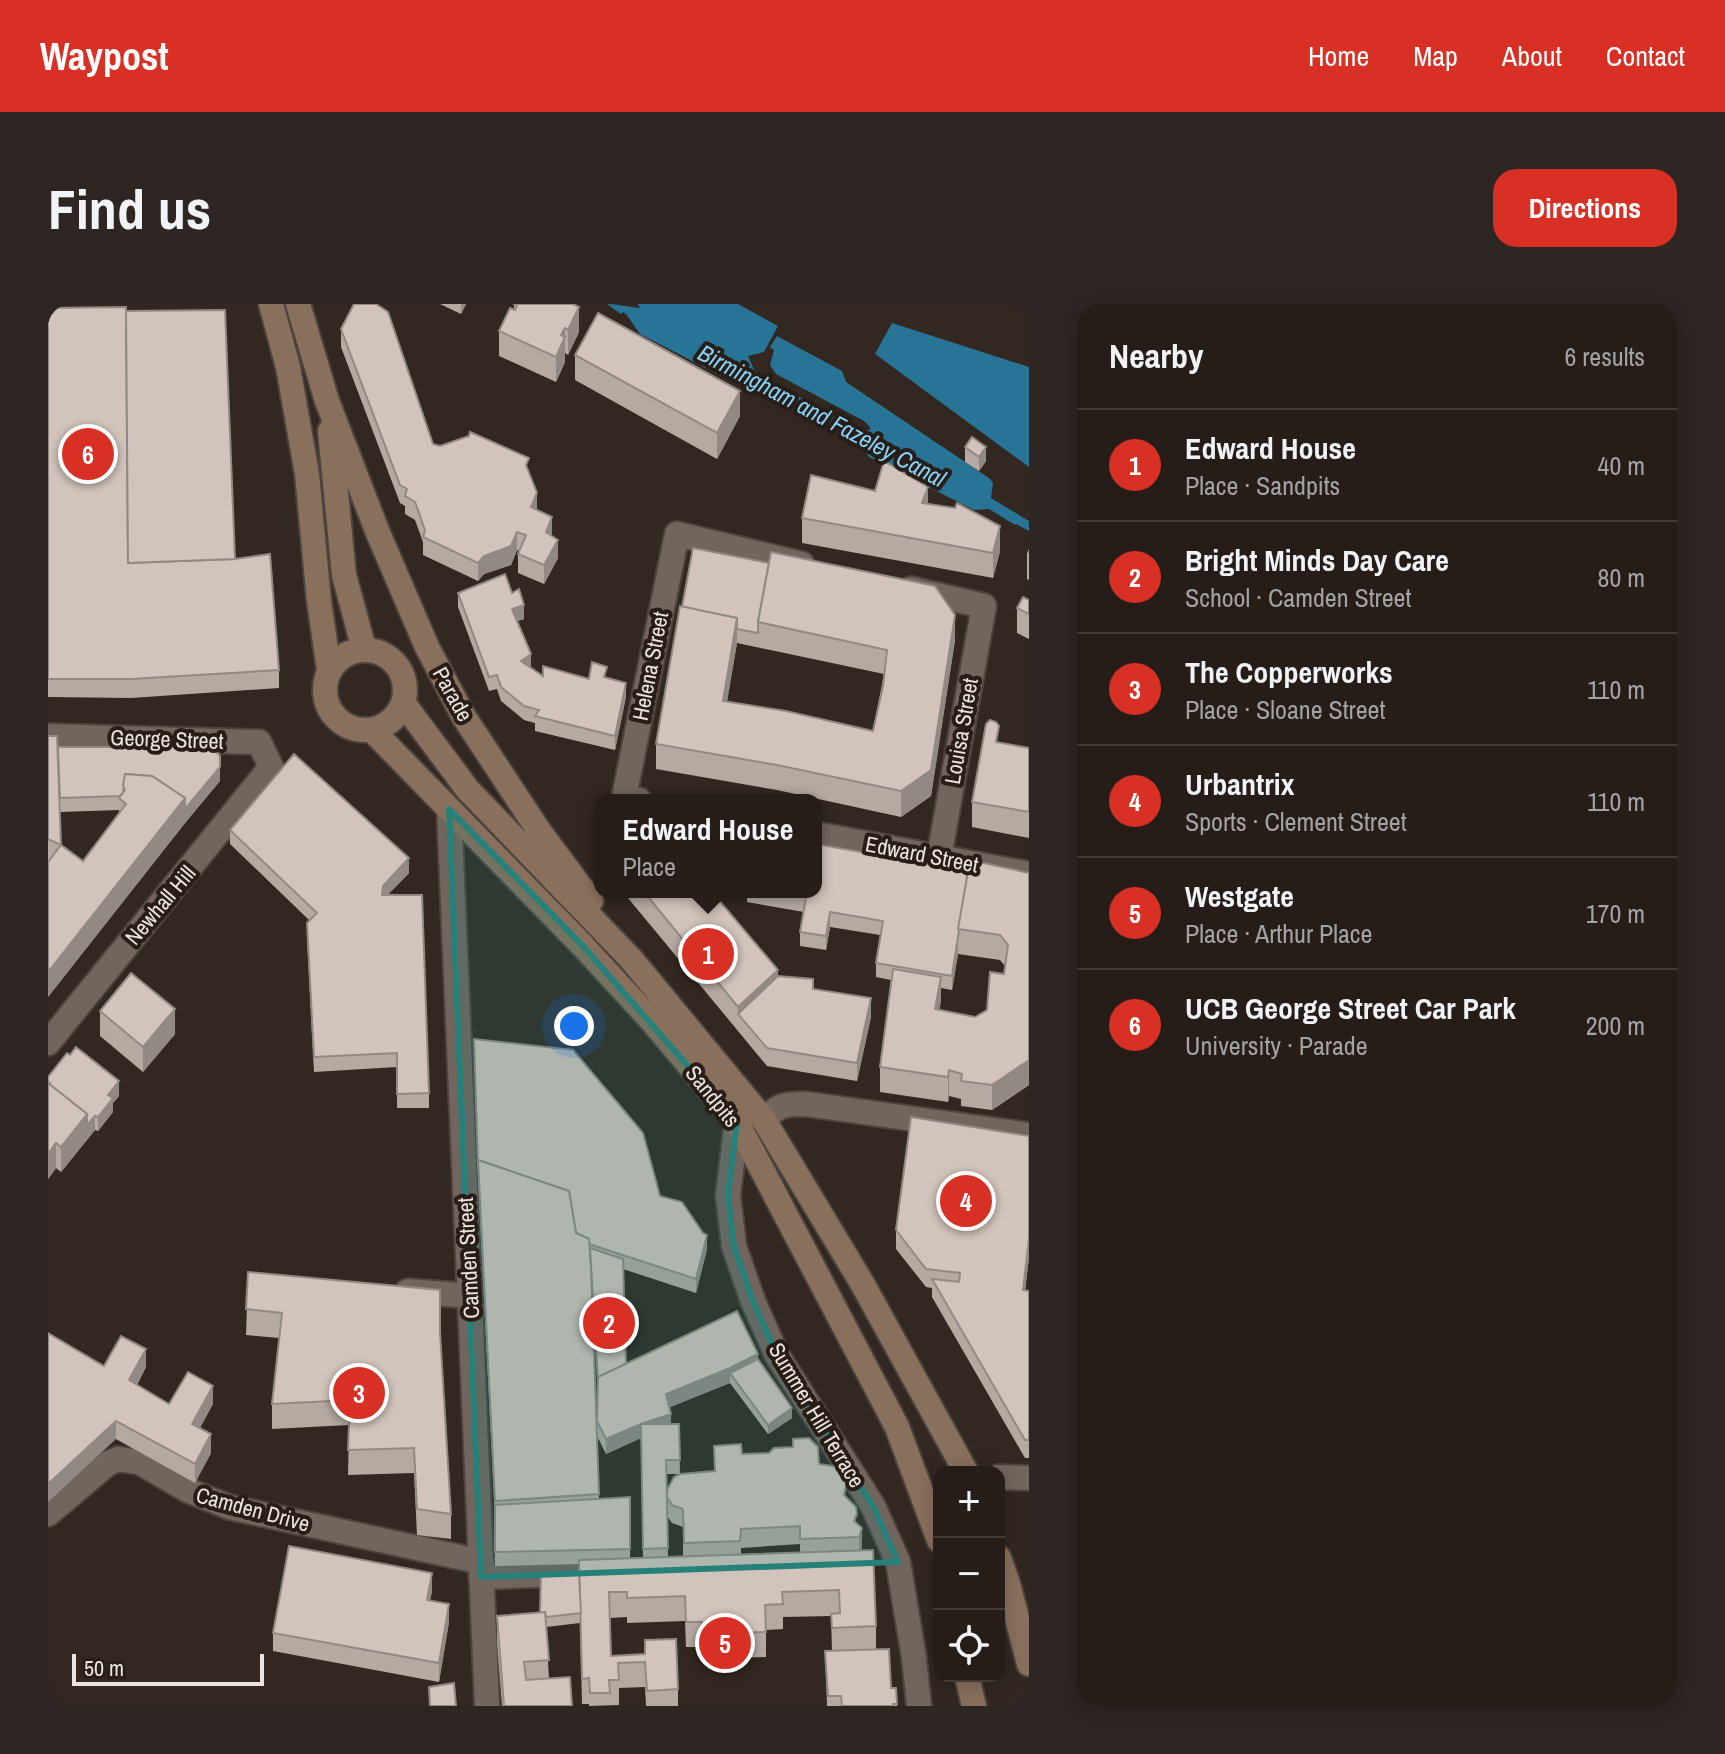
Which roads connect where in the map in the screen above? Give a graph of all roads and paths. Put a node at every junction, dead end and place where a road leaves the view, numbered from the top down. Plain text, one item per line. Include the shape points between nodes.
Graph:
1 (271, 304) edge
2 (298, 304) edge
3 (327, 401) junction
4 (818, 567) edge
5 (893, 585) edge
6 (364, 649) junction
7 (329, 670) junction
8 (404, 704) junction
9 (372, 730) junction
10 (48, 736) edge
11 (271, 767) joint
12 (632, 794) edge
13 (449, 809) junction
14 (822, 835) edge
15 (939, 857) junction
16 (1029, 874) edge
17 (631, 959) junction
18 (48, 1043) edge
19 (764, 1120) junction
20 (737, 1122) junction
21 (1029, 1135) edge
22 (390, 1290) edge
23 (470, 1296) junction
24 (963, 1466) edge
25 (1005, 1477) edge
26 (1029, 1478) edge
27 (48, 1514) edge
28 (938, 1538) edge
29 (481, 1569) junction
30 (640, 1571) edge
31 (1005, 1575) edge
32 (1029, 1664) edge
33 (968, 1682) edge
34 (487, 1706) edge
35 (919, 1706) edge
36 (974, 1706) edge

1 - 7 main road via 307,474
2 - 3 main road, Parade
3 - 6 main road, Parade via 344,575
3 - 17 main road, Parade via 427,647 464,717
4 - 12 street, Helena Street via 677,534
5 - 15 street, Louisa Street via 984,606
6 - 7 main road via 350,652
6 - 8 main road via 378,651 400,668
7 - 9 main road via 325,693 331,711 351,728
8 - 9 main road via 389,723
8 - 17 main road, Sandpits via 468,790
9 - 13 main road, Sandpits
10 - 11 street, George Street via 259,742
11 - 18 street, Newhall Hill
13 - 20 main road, Sandpits via 583,946
13 - 23 street, Camden Street
14 - 15 street, Edward Street
15 - 16 street, Edward Street
17 - 19 main road, Sandpits
19 - 21 street via 783,1104 806,1104
19 - 24 main road, Sandpits
20 - 28 main road, Sandpits via 897,1427
20 - 35 street, Summer Hill Terrace via 728,1195 734,1246 777,1355 873,1506 914,1657
22 - 23 street
23 - 29 street, Camden Street
25 - 26 street
27 - 29 street, Camden Drive via 118,1459 139,1462 229,1507
29 - 30 street
29 - 34 street, Camden Street
31 - 32 main road
33 - 36 main road

